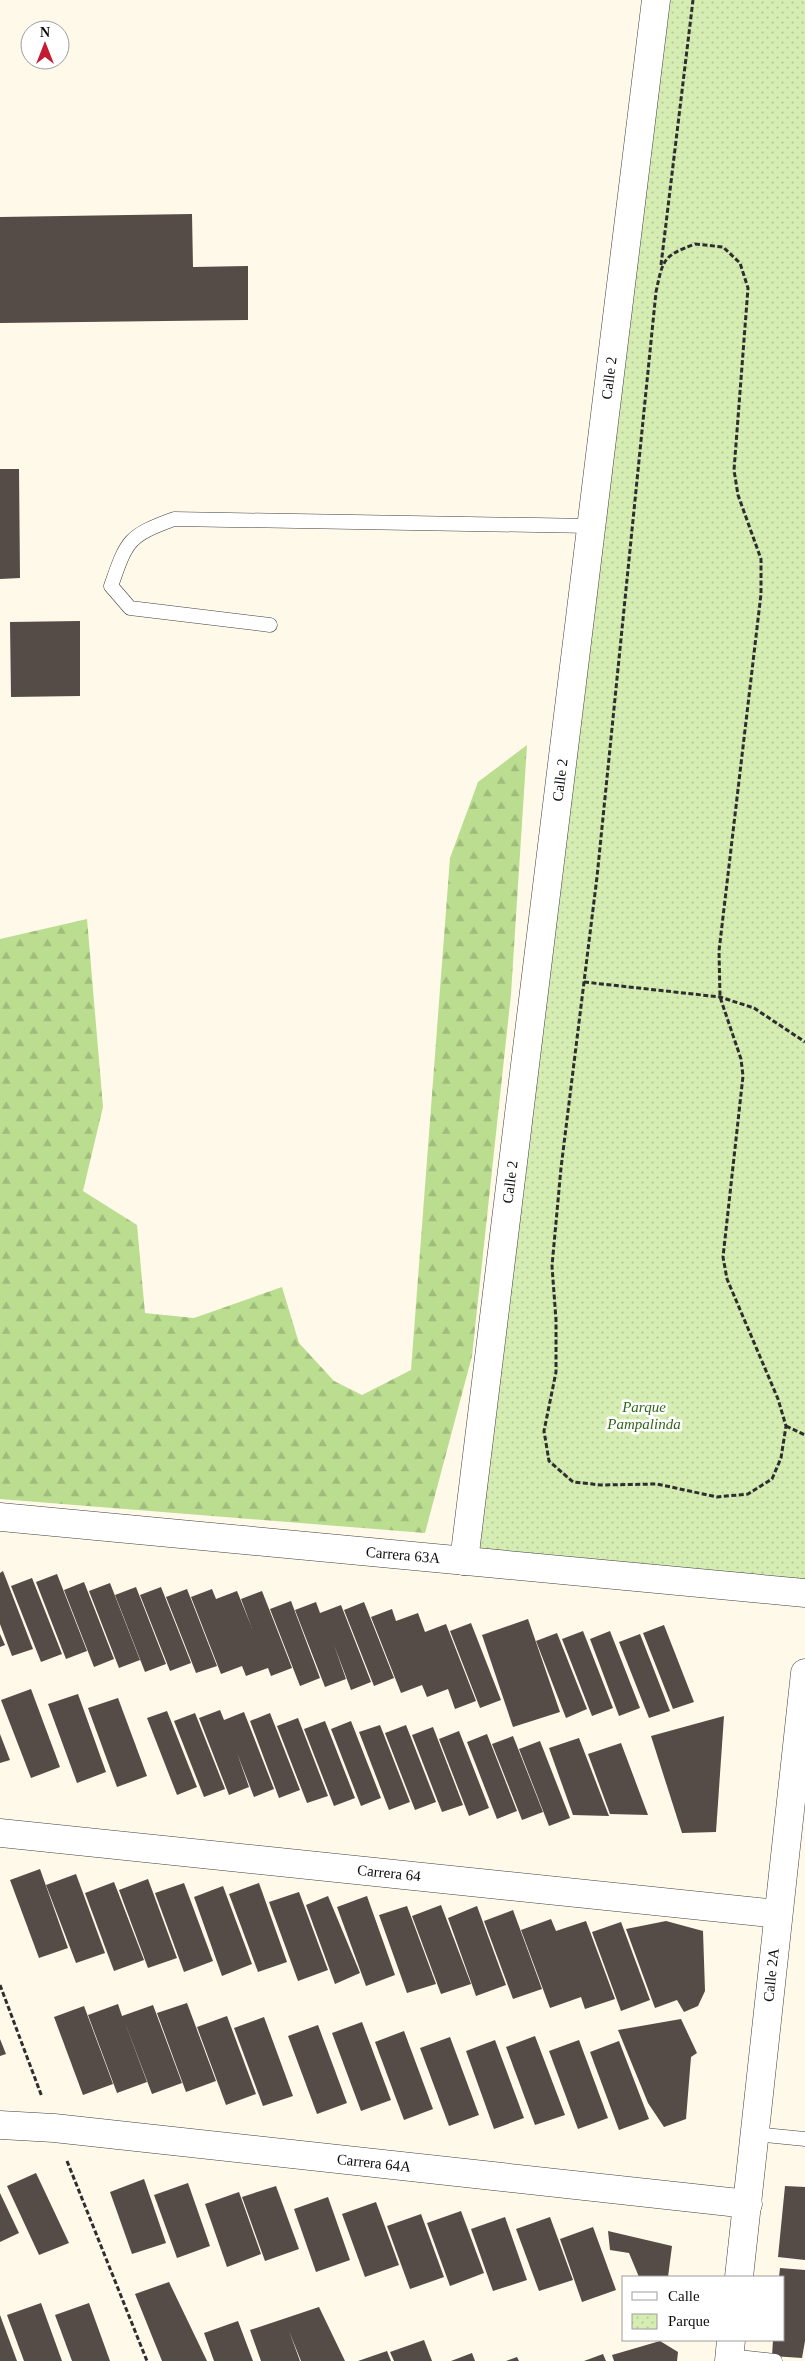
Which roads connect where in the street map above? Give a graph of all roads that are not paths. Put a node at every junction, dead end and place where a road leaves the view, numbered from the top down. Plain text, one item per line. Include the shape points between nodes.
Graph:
1 (656, 0) edge
2 (591, 526) junction
3 (270, 625) dead end
4 (0, 1517) edge
5 (464, 1561) junction
6 (805, 1593) edge
7 (805, 1673) edge
8 (0, 1833) edge
9 (778, 1914) junction
10 (0, 2124) edge
11 (755, 2134) junction
12 (805, 2139) edge
13 (748, 2204) junction
14 (739, 2276) edge
15 (730, 2352) edge
16 (775, 2361) edge

1 - 2 street, Calle 2
2 - 3 lane via 174,519 143,531 123,550 112,586 130,608
2 - 5 street, Calle 2
4 - 5 street, Carrera 63A
5 - 6 street, Carrera 63A
7 - 9 street, Calle 2A
8 - 9 street, Carrera 64
9 - 11 street, Calle 2A
10 - 13 street, Carrera 64A
11 - 12 lane
11 - 13 street, Calle 2A
13 - 14 street, Calle 2A
15 - 16 lane

